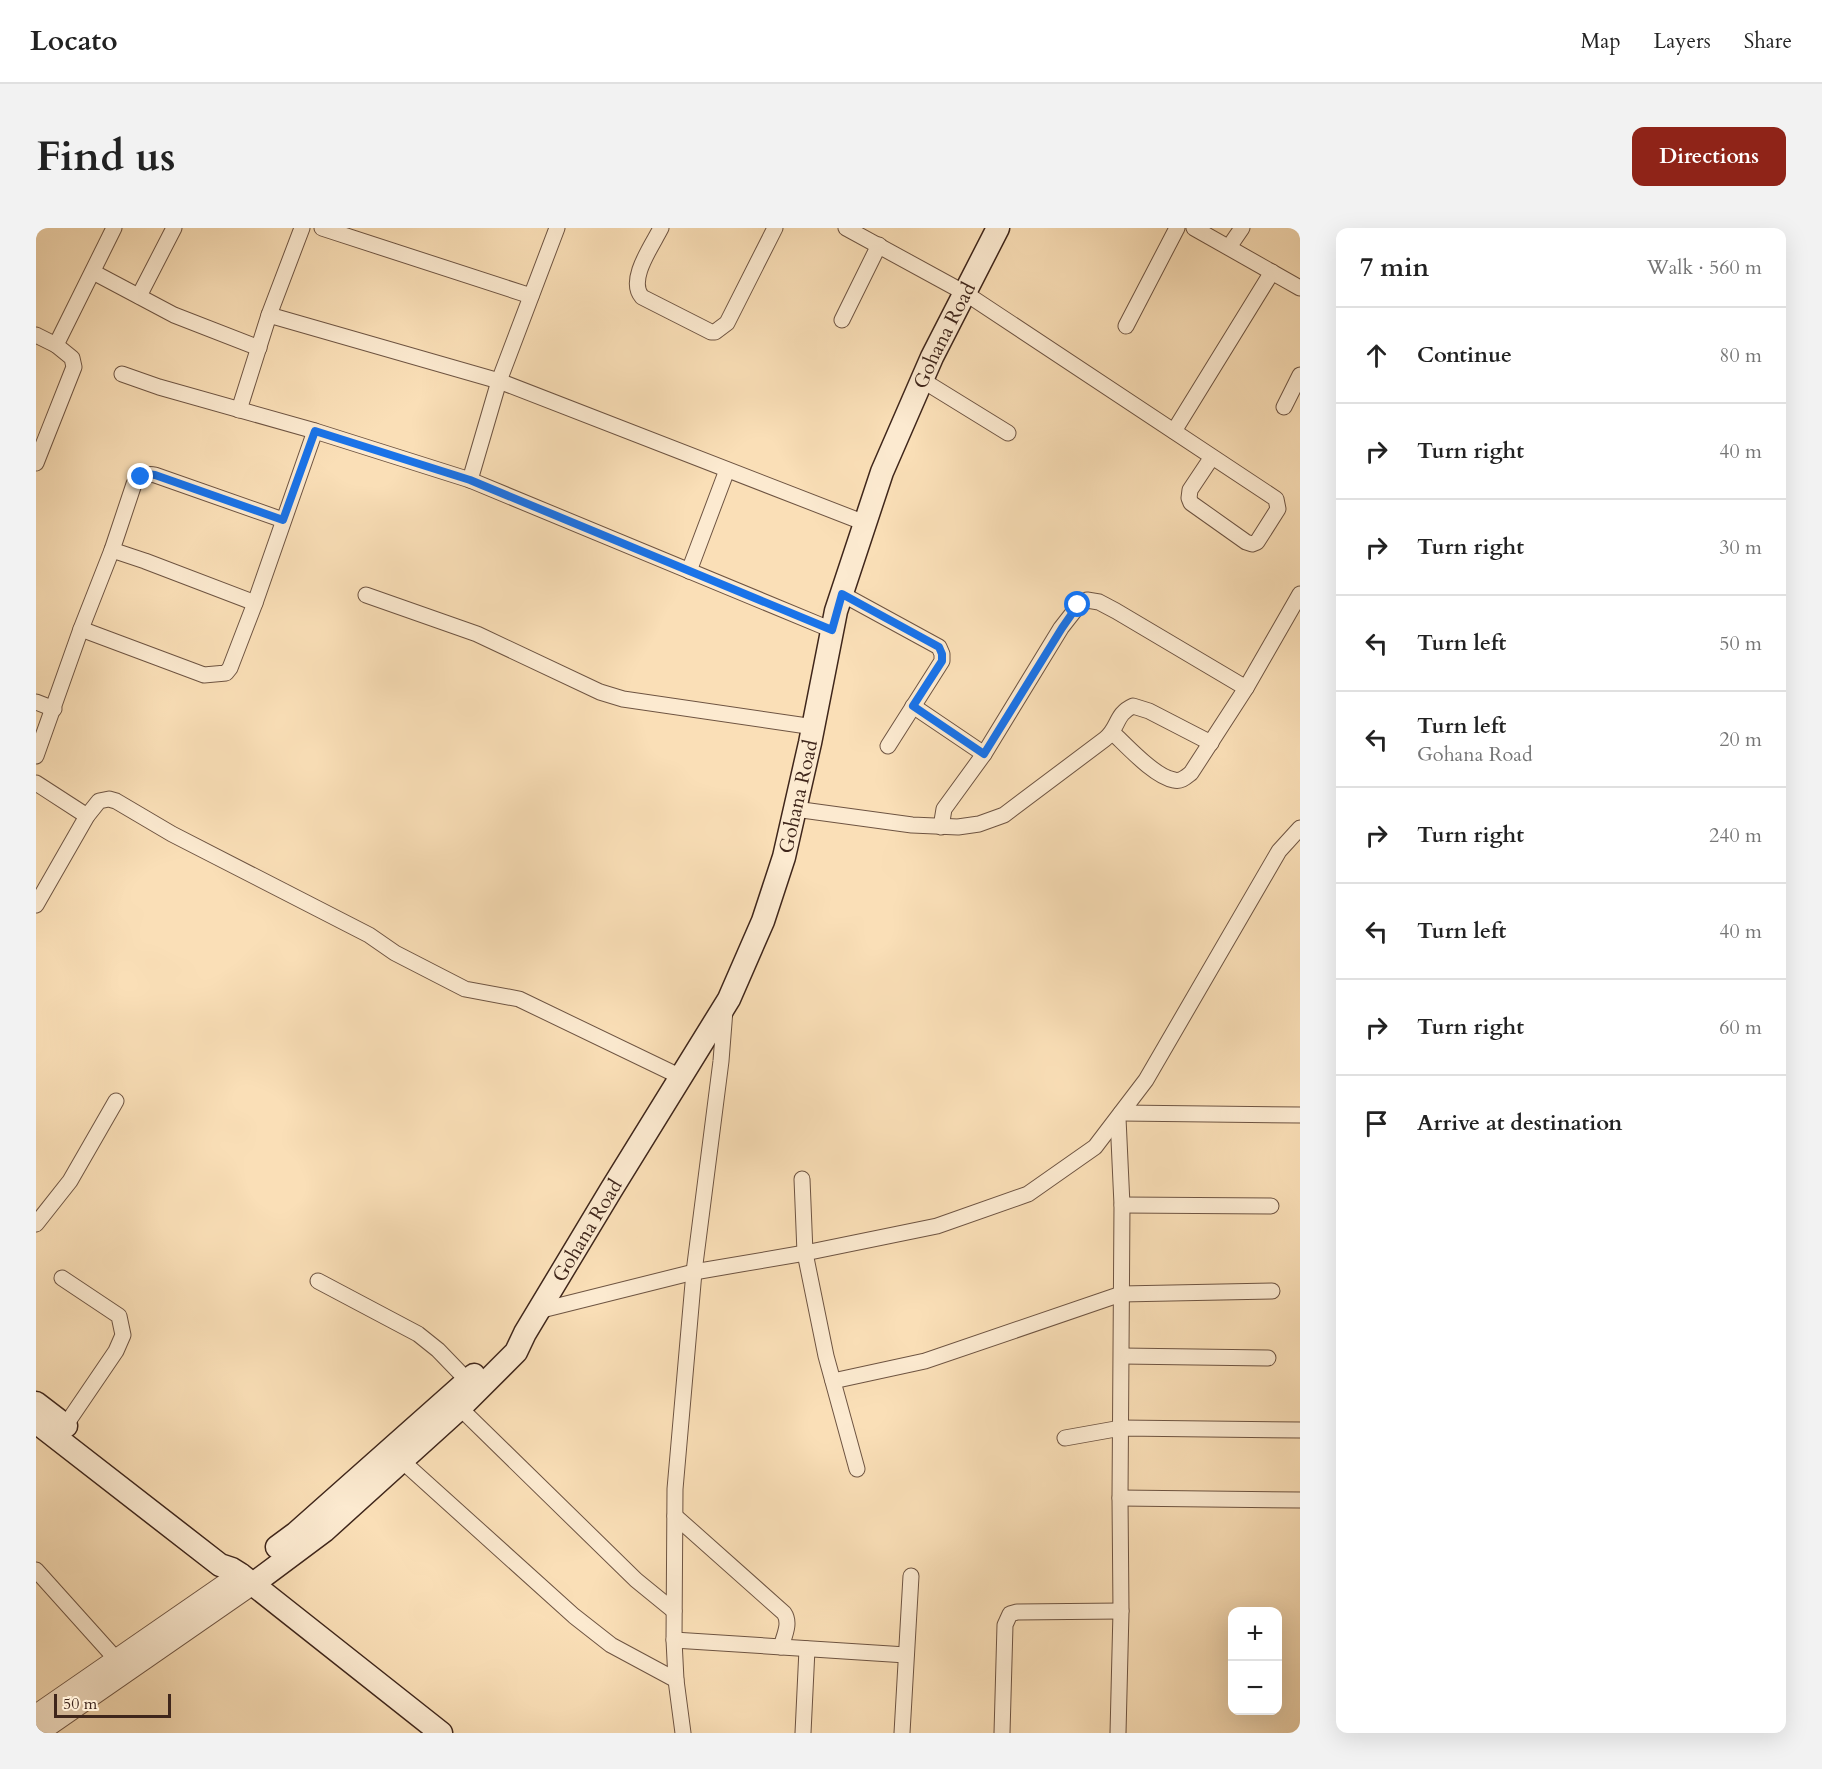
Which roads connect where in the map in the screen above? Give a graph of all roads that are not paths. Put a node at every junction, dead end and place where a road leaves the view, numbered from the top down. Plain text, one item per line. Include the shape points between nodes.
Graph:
1 (114, 228) edge
2 (174, 228) edge
3 (302, 228) edge
4 (322, 228) edge
5 (556, 228) edge
6 (660, 228) edge
7 (775, 228) edge
8 (846, 228) edge
9 (998, 228) edge
10 (1177, 228) edge
11 (1194, 228) edge
12 (1242, 228) edge
13 (879, 245) junction
14 (1229, 247) junction
15 (93, 272) junction
16 (1272, 272) junction
17 (1300, 288) edge
18 (965, 293) junction
19 (139, 296) junction
20 (531, 296) junction
21 (269, 315) junction
22 (843, 320) dead end
23 (1126, 326) dead end
24 (36, 334) edge
25 (56, 345) junction
26 (259, 348) junction
27 (122, 374) dead end
28 (1300, 375) edge
29 (922, 380) junction
30 (499, 381) junction
31 (1284, 407) dead end
32 (240, 410) junction
33 (315, 431) junction
34 (1174, 431) junction
35 (1008, 434) dead end
36 (1212, 458) junction
37 (36, 463) edge
38 (727, 470) junction
39 (470, 480) junction
40 (283, 520) junction
41 (865, 523) junction
42 (112, 550) junction
43 (689, 571) junction
44 (842, 594) junction
45 (1300, 594) edge
46 (366, 595) dead end
47 (255, 603) junction
48 (81, 629) junction
49 (832, 630) junction
50 (1246, 688) junction
51 (36, 702) edge
52 (913, 706) junction
53 (54, 709) junction
54 (814, 727) junction
55 (1113, 733) junction
56 (1211, 743) junction
57 (888, 746) dead end
58 (984, 754) junction
59 (36, 756) edge
60 (36, 783) edge
61 (795, 809) junction
62 (87, 816) junction
63 (941, 827) junction
64 (1300, 828) edge
65 (37, 900) edge
66 (725, 1005) junction
67 (681, 1077) junction
68 (116, 1101) dead end
69 (1300, 1115) edge
70 (1119, 1116) junction
71 (802, 1179) dead end
72 (1122, 1205) junction
73 (1271, 1206) dead end
74 (36, 1224) edge
75 (805, 1253) junction
76 (694, 1272) junction
77 (62, 1278) dead end
78 (318, 1281) dead end
79 (1272, 1292) dead end
80 (1120, 1294) junction
81 (538, 1311) junction
82 (525, 1333) junction
83 (1122, 1356) junction
84 (1268, 1358) dead end
85 (467, 1380) junction
86 (833, 1381) junction
87 (36, 1403) edge
88 (460, 1408) junction
89 (36, 1422) edge
90 (65, 1426) junction
91 (1121, 1428) junction
92 (1300, 1430) edge
93 (1065, 1438) dead end
94 (401, 1460) junction
95 (857, 1469) dead end
96 (1120, 1498) junction
97 (1300, 1500) edge
98 (675, 1516) junction
99 (36, 1570) edge
100 (242, 1576) junction
101 (911, 1576) dead end
102 (674, 1611) junction
103 (1121, 1611) junction
104 (674, 1640) junction
105 (781, 1647) junction
106 (807, 1649) junction
107 (906, 1655) junction
108 (116, 1659) junction
109 (676, 1680) junction
110 (44, 1721) edge
111 (440, 1733) edge
112 (683, 1733) edge
113 (803, 1733) edge
114 (902, 1733) edge
115 (1002, 1733) edge
116 (1118, 1733) edge

1 - 15 street
2 - 19 street
3 - 21 street
4 - 20 street
5 - 20 street
6 - 7 street via 637,278 638,292 715,332 727,323
8 - 13 street
9 - 18 main road, Gohana Road
10 - 23 street
11 - 14 street
12 - 14 street
13 - 18 street
13 - 22 street
14 - 16 street
15 - 19 street
15 - 25 street
16 - 17 street
16 - 34 street
18 - 29 main road, Gohana Road
18 - 34 street
19 - 26 street via 174,315
20 - 30 street
21 - 26 street
21 - 30 street
24 - 25 street
25 - 37 street via 72,358 74,367
26 - 32 street
27 - 32 street
28 - 31 street
29 - 35 street
29 - 41 main road, Gohana Road via 882,472
30 - 38 street
30 - 39 street
32 - 33 street
33 - 39 street
33 - 40 street
34 - 36 street
36 - 36 street via 1276,499 1278,509 1257,542 1246,542 1188,498
38 - 41 street
38 - 43 street
39 - 43 street
40 - 42 street via 146,474 134,484
40 - 47 street
41 - 44 main road, Gohana Road
42 - 47 street
42 - 48 street
43 - 49 street
44 - 49 main road, Gohana Road
44 - 52 street via 939,647 942,661
45 - 50 street
46 - 54 street via 477,634 623,699
47 - 48 street via 230,668 213,676
48 - 53 street
49 - 54 main road, Gohana Road
50 - 56 street
50 - 58 street via 1099,602 1087,600 1078,605 1062,628
51 - 53 street
52 - 57 street
52 - 58 street
53 - 59 street
54 - 61 main road, Gohana Road
55 - 56 street via 1122,712 1133,706
55 - 56 street via 1159,773 1173,780 1191,773
55 - 63 street via 1004,815 979,824
58 - 63 street via 944,809
60 - 62 street
61 - 63 street
61 - 66 main road, Gohana Road via 763,921
62 - 65 street
62 - 67 street via 99,801 116,801 369,935 432,973 465,989 519,999
64 - 70 street via 1279,851 1146,1080
66 - 67 main road, Gohana Road
66 - 76 street
67 - 81 main road, Gohana Road
68 - 74 street via 70,1182
69 - 70 street
70 - 72 street
70 - 75 street via 1095,1147 1028,1194 937,1226
71 - 75 street
72 - 73 street
72 - 80 street
75 - 76 street
75 - 86 street
76 - 81 street
76 - 98 street
77 - 90 street via 119,1316 123,1335
78 - 85 street via 418,1334
79 - 80 street
80 - 83 street
80 - 86 street via 925,1361
81 - 82 main road, Gohana Road
82 - 85 main road via 505,1343
82 - 88 main road, Gohana Road via 516,1352
83 - 84 street
83 - 91 street
85 - 100 main road via 296,1533
86 - 95 street
87 - 90 main road
88 - 94 main road, Gohana Road
88 - 102 street via 636,1580
89 - 100 main road via 220,1565
90 - 100 main road via 157,1497 228,1558
91 - 92 street
91 - 93 street
91 - 96 street
94 - 100 main road, Gohana Road via 324,1531
94 - 109 street via 592,1630 611,1645
96 - 97 street
96 - 103 street
98 - 102 street
98 - 105 street via 784,1613 788,1624
99 - 108 street
100 - 108 street
100 - 110 street
100 - 111 main road
101 - 107 street
102 - 104 street
103 - 115 street via 1010,1614 1005,1625
103 - 116 street
104 - 105 street
104 - 109 street
105 - 106 street
106 - 107 street
106 - 113 street
107 - 114 street
108 - 110 street
109 - 112 street

